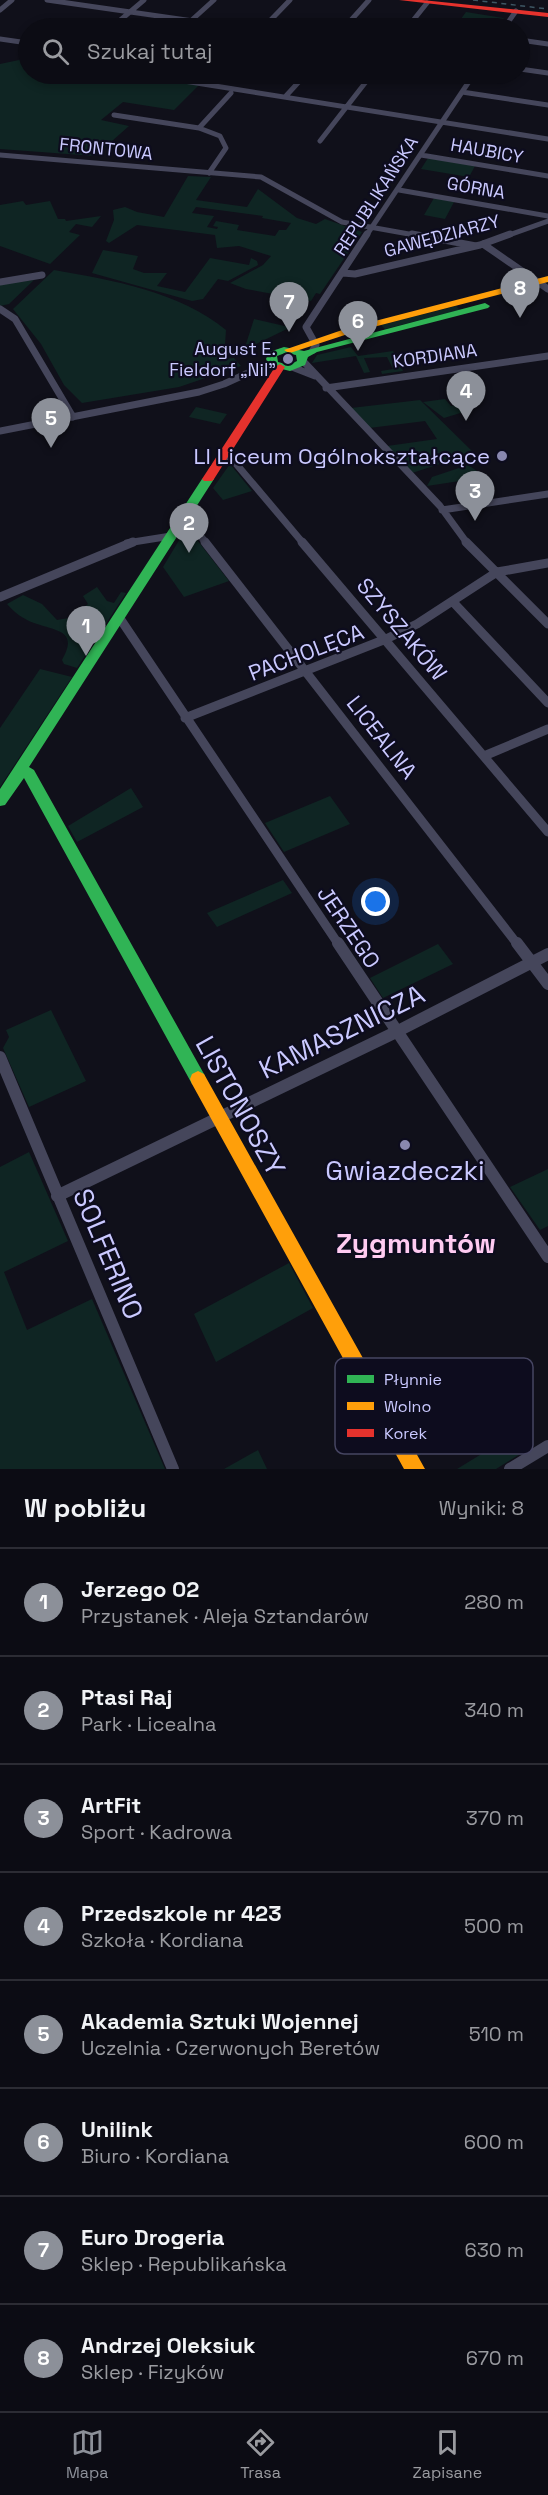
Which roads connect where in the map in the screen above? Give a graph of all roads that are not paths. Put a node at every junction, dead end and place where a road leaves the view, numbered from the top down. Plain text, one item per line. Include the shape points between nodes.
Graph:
1 (12, 0) edge
2 (47, 0) edge
3 (144, 0) edge
4 (214, 0) edge
5 (290, 0) edge
6 (369, 0) edge
7 (402, 0) edge
8 (75, 2) edge
9 (427, 3) junction
10 (0, 10) edge
11 (516, 11) junction
12 (130, 12) junction
13 (548, 15) edge
14 (123, 18) edge
15 (171, 18) edge
16 (194, 18) edge
17 (273, 18) edge
18 (353, 18) edge
19 (415, 18) edge
20 (511, 18) edge
21 (0, 39) edge
22 (18, 42) edge
23 (530, 42) edge
24 (548, 44) edge
25 (530, 71) edge
26 (548, 74) edge
27 (204, 84) edge
28 (297, 84) edge
29 (364, 84) edge
30 (467, 84) edge
31 (210, 85) joint
32 (462, 92) junction
33 (231, 93) dead end
34 (285, 97) junction
35 (548, 105) edge
36 (346, 107) junction
37 (114, 115) dead end
38 (442, 122) junction
39 (199, 128) junction
40 (548, 139) edge
41 (320, 141) dead end
42 (0, 155) edge
43 (421, 155) junction
44 (209, 173) junction
45 (548, 176) edge
46 (399, 190) junction
47 (548, 218) edge
48 (372, 228) junction
49 (479, 245) junction
50 (343, 273) junction
51 (42, 275) dead end
52 (0, 282) edge
53 (546, 285) edge
54 (0, 309) edge
55 (296, 353) junction
56 (548, 356) edge
57 (315, 376) junction
58 (327, 388) junction
59 (73, 417) junction
60 (0, 430) edge
61 (223, 455) junction
62 (548, 494) edge
63 (442, 510) junction
64 (184, 515) junction
65 (171, 536) junction
66 (548, 563) edge
67 (497, 572) junction
68 (0, 597) edge
69 (453, 602) junction
70 (119, 617) junction
71 (548, 624) edge
72 (386, 639) junction
73 (307, 671) junction
74 (548, 703) edge
75 (185, 718) junction
76 (548, 729) edge
77 (484, 756) junction
78 (21, 769) junction
79 (0, 801) edge
80 (548, 832) edge
81 (548, 954) edge
82 (531, 963) junction
83 (548, 984) edge
84 (396, 1032) junction
85 (0, 1057) edge
86 (219, 1118) junction
87 (57, 1196) junction
88 (548, 1257) edge
89 (353, 1358) edge
90 (548, 1446) edge
91 (407, 1454) edge
92 (172, 1469) edge
93 (415, 1469) edge
94 (510, 1469) edge

1 - 10 street
2 - 8 street
3 - 12 street
4 - 16 street
5 - 17 street
6 - 18 street
7 - 9 street
8 - 12 street
9 - 11 street
9 - 19 street
11 - 13 street
11 - 20 street
12 - 14 street
12 - 15 street
21 - 22 street
23 - 24 street
25 - 26 street
27 - 31 street
28 - 34 street
29 - 36 street
30 - 32 street, REPUBLIKAŃSKA
31 - 34 street
32 - 35 street
32 - 38 street, REPUBLIKAŃSKA
33 - 39 street
34 - 36 street
36 - 38 street
36 - 41 street
37 - 39 street
38 - 40 street
38 - 43 street, REPUBLIKAŃSKA
39 - 44 street via 220,136 226,144
42 - 44 street, FRONTOWA
43 - 45 street, HAUBICY
43 - 46 street, REPUBLIKAŃSKA
44 - 48 street, FRONTOWA via 272,180 335,219
46 - 47 street, GÓRNA
46 - 48 street, REPUBLIKAŃSKA
47 - 49 street, GAWĘDZIARZY
48 - 49 street, FRONTOWA
48 - 50 street, REPUBLIKAŃSKA
49 - 50 street, GAWĘDZIARZY via 355,274
49 - 53 street
50 - 55 street, REPUBLIKAŃSKA via 306,327
51 - 52 street
53 - 55 street
54 - 59 street via 15,319
55 - 57 street
55 - 57 street
55 - 59 street via 200,392
55 - 61 street
56 - 58 street, KORDIANA
57 - 58 street
58 - 63 street
59 - 60 street
61 - 64 street
61 - 72 street, SZYSZAKÓW via 232,459
62 - 63 street
63 - 67 street via 464,540
64 - 65 street
64 - 73 street, LICEALNA
65 - 68 street via 121,545
65 - 70 street
66 - 67 street
67 - 69 street, PACHOLĘCA
67 - 71 street
69 - 72 street, PACHOLĘCA
69 - 74 street
70 - 75 street, JERZEGO
70 - 78 street
72 - 73 street, PACHOLĘCA
72 - 77 street, SZYSZAKÓW
73 - 75 street, PACHOLĘCA
73 - 82 street, LICEALNA
75 - 84 street, JERZEGO
76 - 77 street
77 - 80 street, SZYSZAKÓW
78 - 79 street
78 - 86 street, LISTONOSZY via 29,774
81 - 82 street, KAMASZNICZA
82 - 83 street, LICEALNA
82 - 84 street, KAMASZNICZA
84 - 86 street, KAMASZNICZA
84 - 88 street, JERZEGO
85 - 87 street, SOLFERINO
86 - 87 street, KAMASZNICZA
86 - 89 street, LISTONOSZY
87 - 92 street, SOLFERINO
90 - 94 street
91 - 93 street, LISTONOSZY

